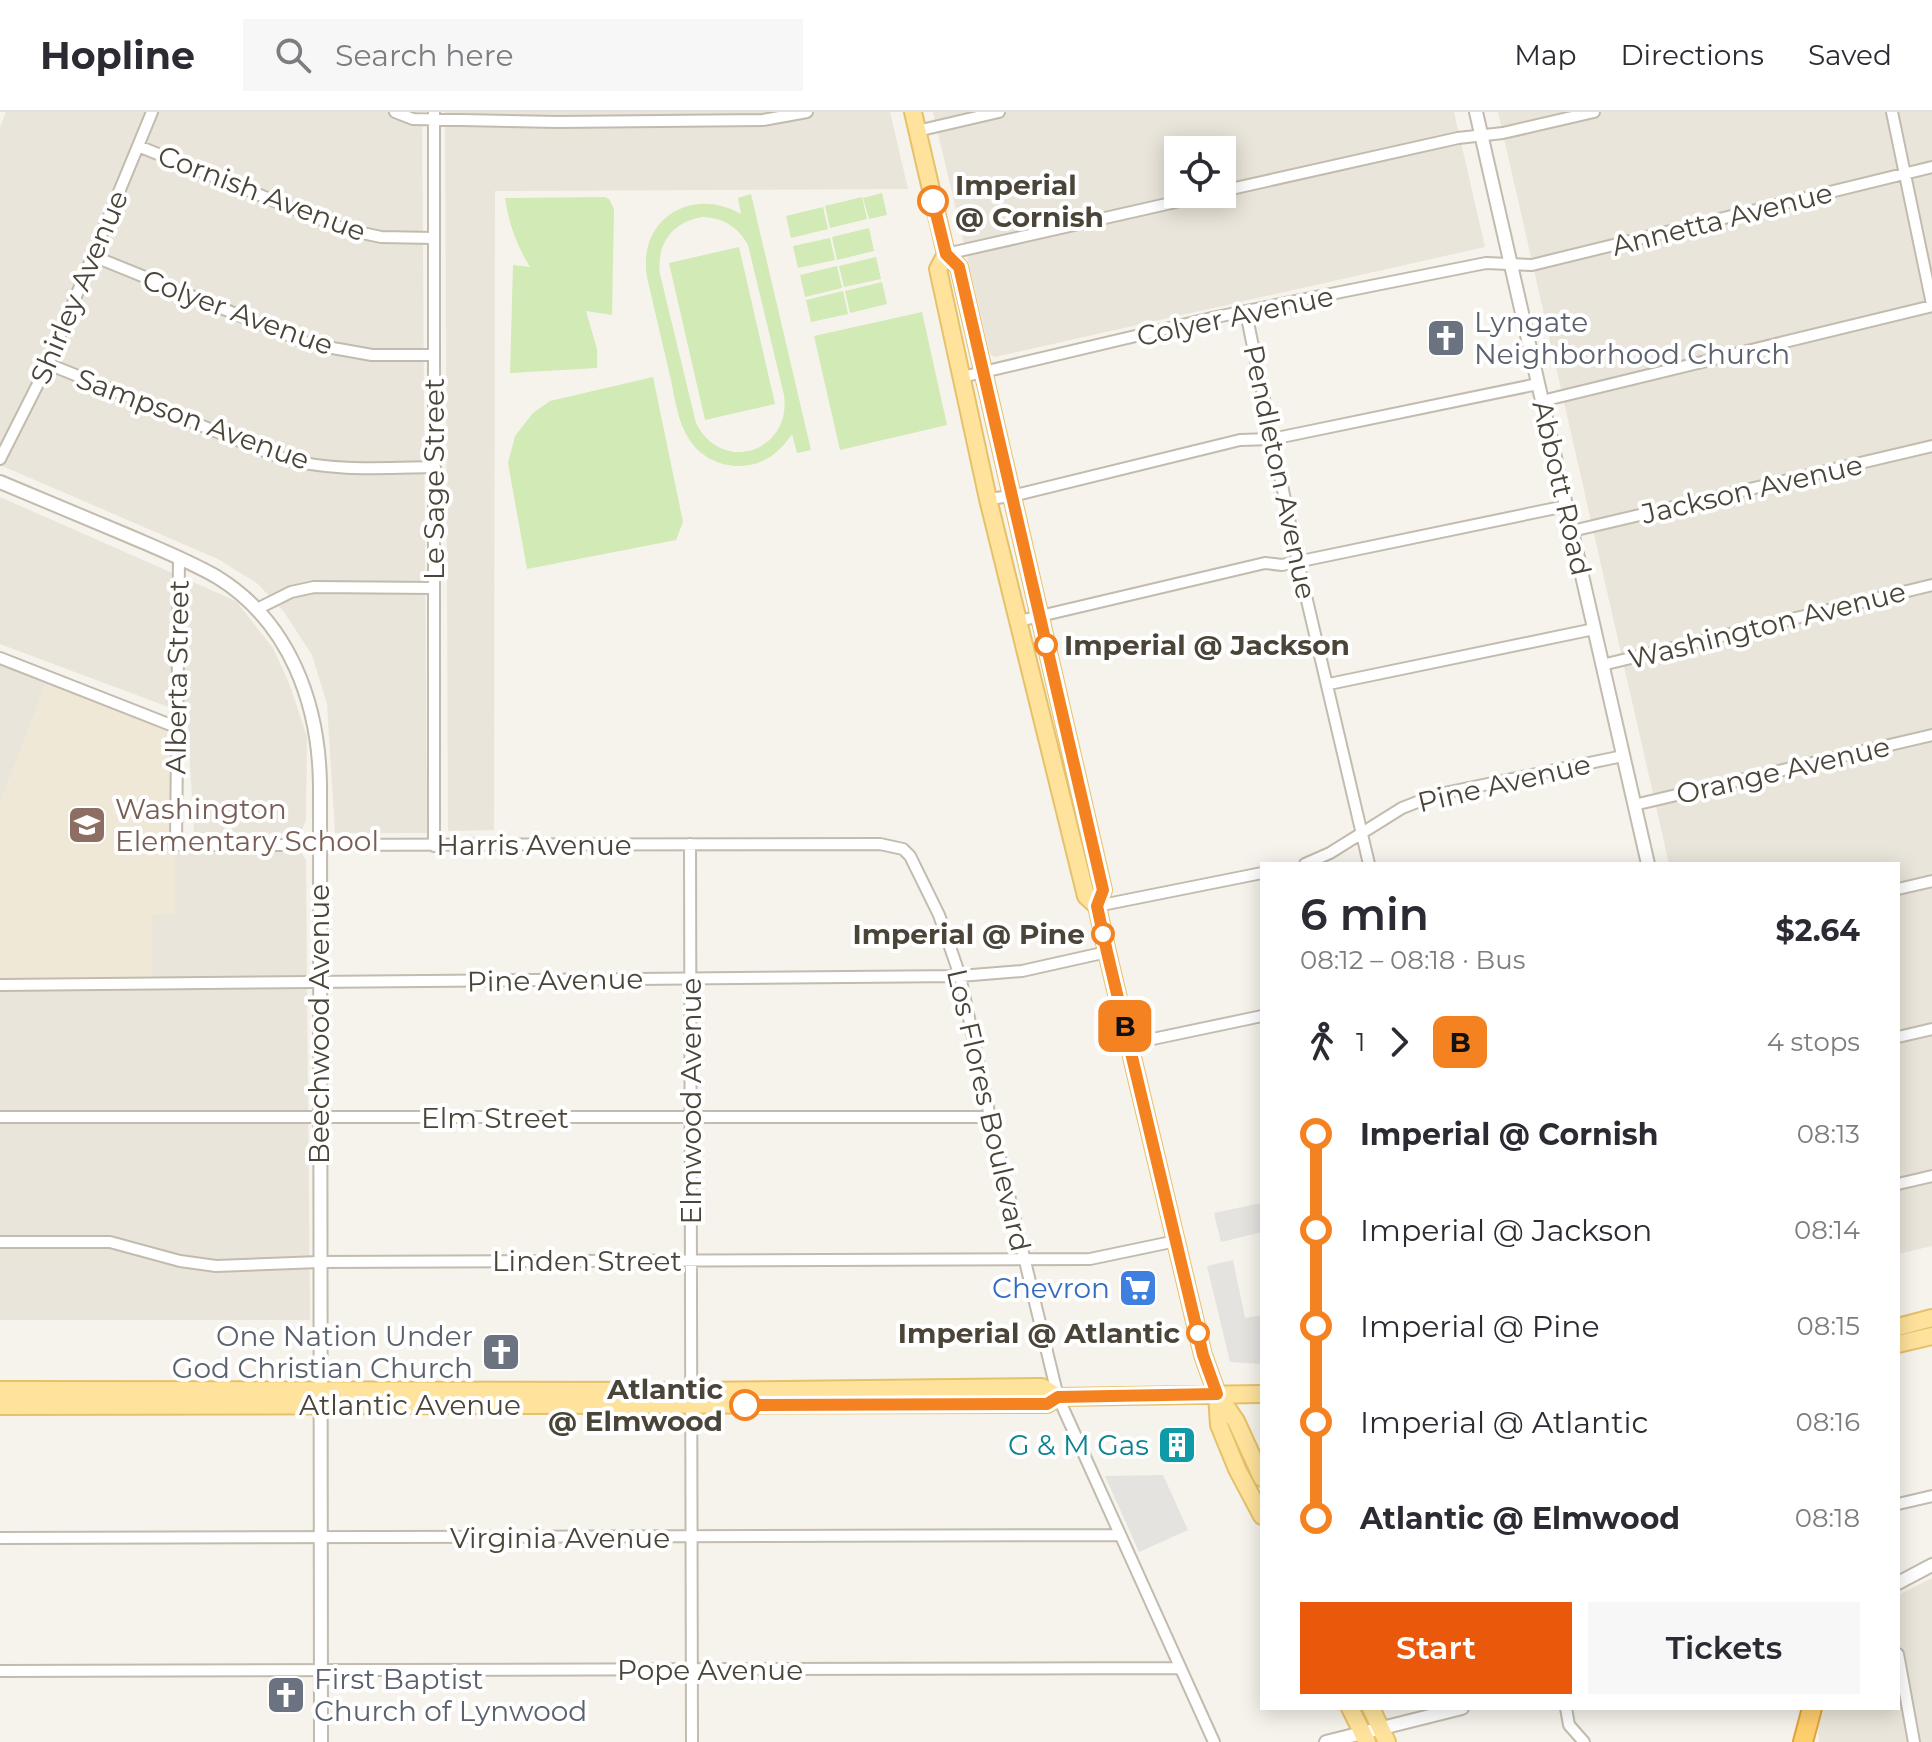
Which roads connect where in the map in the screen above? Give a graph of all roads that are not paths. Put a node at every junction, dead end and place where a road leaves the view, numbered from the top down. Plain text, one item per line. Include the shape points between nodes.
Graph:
1 (152, 112) edge
2 (395, 112) edge
3 (807, 112) edge
4 (913, 112) edge
5 (999, 112) edge
6 (1476, 112) edge
7 (1594, 112) edge
8 (1892, 112) edge
9 (434, 116) edge
10 (558, 117) edge
11 (917, 131) junction
12 (1481, 136) junction
13 (138, 146) junction
14 (1932, 167) edge
15 (1905, 174) junction
16 (1236, 188) edge
17 (1164, 205) edge
18 (434, 238) junction
19 (946, 254) junction
20 (93, 256) junction
21 (1511, 263) junction
22 (1932, 305) edge
23 (1246, 313) junction
24 (434, 355) junction
25 (48, 364) junction
26 (983, 372) junction
27 (962, 377) junction
28 (1538, 384) junction
29 (1542, 401) junction
30 (1272, 439) junction
31 (1932, 446) edge
32 (0, 459) edge
33 (435, 467) junction
34 (0, 482) edge
35 (1012, 496) junction
36 (988, 499) junction
37 (1566, 506) junction
38 (1572, 531) junction
39 (179, 557) junction
40 (1298, 562) junction
41 (1932, 585) edge
42 (434, 588) junction
43 (257, 609) junction
44 (1039, 616) junction
45 (1019, 621) junction
46 (1594, 629) junction
47 (0, 658) edge
48 (1602, 665) junction
49 (1329, 684) junction
50 (176, 727) junction
51 (1932, 735) edge
52 (1623, 756) junction
53 (1634, 805) junction
54 (1362, 832) junction
55 (690, 844) junction
56 (176, 845) joint
57 (319, 845) junction
58 (891, 845) joint
59 (434, 846) junction
60 (1310, 862) edge
61 (1369, 862) edge
62 (1648, 862) edge
63 (1260, 873) edge
64 (1932, 881) edge
65 (1900, 889) edge
66 (1097, 906) junction
67 (1107, 952) junction
68 (960, 976) junction
69 (690, 978) junction
70 (319, 983) junction
71 (0, 985) edge
72 (1260, 1016) edge
73 (1932, 1029) edge
74 (1900, 1037) edge
75 (1129, 1044) junction
76 (0, 1117) edge
77 (692, 1117) junction
78 (990, 1117) junction
79 (319, 1119) junction
80 (1932, 1176) edge
81 (1900, 1184) edge
82 (1176, 1241) junction
83 (0, 1242) edge
84 (692, 1261) junction
85 (1024, 1261) junction
86 (319, 1262) junction
87 (1932, 1318) edge
88 (1900, 1326) edge
89 (1932, 1336) edge
90 (1900, 1344) edge
91 (0, 1390) edge
92 (1217, 1394) junction
93 (1260, 1394) edge
94 (320, 1397) junction
95 (1058, 1397) junction
96 (692, 1398) junction
97 (0, 1406) edge
98 (1260, 1474) edge
99 (1932, 1496) edge
100 (1900, 1504) edge
101 (1260, 1512) edge
102 (1120, 1535) junction
103 (692, 1537) junction
104 (0, 1538) edge
105 (321, 1538) junction
106 (1932, 1565) edge
107 (1900, 1582) edge
108 (1900, 1665) edge
109 (1179, 1668) junction
110 (321, 1670) junction
111 (692, 1670) junction
112 (0, 1671) edge
113 (1351, 1710) edge
114 (1372, 1710) edge
115 (1456, 1710) edge
116 (1566, 1710) edge
117 (1811, 1710) edge
118 (1383, 1734) edge
119 (1365, 1738) edge
120 (321, 1742) edge
121 (692, 1742) edge
122 (1214, 1742) edge
123 (1326, 1742) edge
124 (1584, 1742) edge
125 (1803, 1742) edge
126 (1914, 1742) edge

1 - 13 street, Shirley Avenue
2 - 9 street via 413,119
3 - 10 street via 763,120
4 - 11 main road
5 - 11 street
6 - 12 street, Abbott Road
7 - 12 street
8 - 15 street
9 - 10 street
9 - 18 street, Le Sage Street
11 - 19 main road
12 - 16 street
12 - 21 street, Abbott Road
13 - 18 street, Cornish Avenue via 344,229 381,237
13 - 20 street, Shirley Avenue
14 - 15 street, Annetta Avenue
15 - 21 street, Annetta Avenue via 1532,265
15 - 22 street
17 - 19 street
18 - 24 street, Le Sage Street
19 - 26 main road via 959,267
19 - 27 main road via 938,269
20 - 24 street, Colyer Avenue via 310,344 372,355
20 - 25 street, Shirley Avenue
21 - 23 street, Colyer Avenue via 1486,263
21 - 28 street, Abbott Road
22 - 29 street
23 - 26 street, Colyer Avenue
23 - 30 street, Pendleton Avenue
24 - 33 street, Le Sage Street
25 - 32 street, Shirley Avenue
25 - 33 street, Sampson Avenue via 290,461 346,469
26 - 27 street, Colyer Avenue
26 - 35 main road
27 - 36 main road
28 - 29 street, Abbott Road
28 - 30 street
29 - 37 street, Abbott Road
30 - 35 street via 1240,440
30 - 40 street, Pendleton Avenue
31 - 38 street, Jackson Avenue
33 - 42 street, Le Sage Street
34 - 39 street, Beechwood Avenue
35 - 36 street
35 - 44 main road
36 - 45 main road
37 - 38 street, Abbott Road
37 - 40 street
38 - 46 street, Abbott Road
39 - 43 street, Beechwood Avenue via 220,579
39 - 50 street, Alberta Street
40 - 44 street via 1265,563
40 - 49 street, Pendleton Avenue
41 - 48 street, Washington Avenue
42 - 43 street via 314,587
42 - 59 street, Le Sage Street
43 - 57 street, Beechwood Avenue via 286,647 308,699 320,753
44 - 45 street
44 - 66 main road via 1103,890
45 - 66 main road via 1086,896
46 - 48 street, Abbott Road
46 - 49 street, Washington Avenue
47 - 50 street
48 - 52 street, Abbott Road
49 - 54 street, Pendleton Avenue
50 - 56 street, Alberta Street
51 - 53 street, Orange Avenue
52 - 53 street, Abbott Road
52 - 54 street, Pine Avenue via 1435,795
53 - 62 street, Abbott Road
54 - 60 street, Pine Avenue
54 - 61 street, Pendleton Avenue
55 - 58 street, Harris Avenue
55 - 59 street, Harris Avenue
55 - 69 street, Elmwood Avenue
56 - 57 street, Harris Avenue
57 - 59 street, Harris Avenue
57 - 70 street, Beechwood Avenue
58 - 68 street, Los Flores Boulevard via 903,849 915,864
63 - 66 street
64 - 65 street
66 - 67 main road
67 - 68 street, Pine Avenue via 1022,971
67 - 75 main road
68 - 69 street, Pine Avenue
68 - 78 street, Los Flores Boulevard
69 - 70 street, Pine Avenue
69 - 77 street, Elmwood Avenue
70 - 71 street, Pine Avenue
70 - 79 street, Beechwood Avenue
72 - 75 street
73 - 74 street
75 - 82 main road
76 - 79 street, Elm Street
77 - 78 street, Elm Street
77 - 79 street, Elm Street
77 - 84 street, Elmwood Avenue
78 - 85 street, Los Flores Boulevard
79 - 86 street, Beechwood Avenue
80 - 81 street
82 - 85 street, Linden Street via 1090,1259
82 - 92 main road
83 - 86 street, Linden Street via 110,1242 216,1266
84 - 85 street, Linden Street
84 - 86 street, Linden Street
84 - 96 street, Elmwood Avenue
85 - 95 street, Los Flores Boulevard
86 - 94 street, Beechwood Avenue
87 - 88 main road
89 - 90 main road
91 - 94 main road, Atlantic Avenue
92 - 93 main road, Atlantic Avenue
92 - 95 main road, Atlantic Avenue
92 - 98 main road
92 - 101 main road via 1219,1425
94 - 96 main road, Atlantic Avenue
94 - 97 main road, Atlantic Avenue
94 - 105 street, Beechwood Avenue
95 - 96 main road, Atlantic Avenue via 1042,1387
95 - 102 street, Los Flores Boulevard
96 - 103 street, Elmwood Avenue
99 - 100 street
102 - 103 street, Virginia Avenue
102 - 109 street, Los Flores Boulevard
103 - 105 street, Virginia Avenue
103 - 111 street, Elmwood Avenue
104 - 105 street, Virginia Avenue
105 - 110 street, Beechwood Avenue
106 - 107 street
108 - 126 street
109 - 111 street, Pope Avenue
109 - 122 street, Los Flores Boulevard
110 - 111 street, Pope Avenue
110 - 112 street, Pope Avenue
110 - 120 street, Beechwood Avenue
111 - 121 street, Elmwood Avenue
113 - 119 main road
114 - 118 main road
115 - 118 street
116 - 124 street via 1569,1725
117 - 125 highway
118 - 119 street
119 - 123 street

